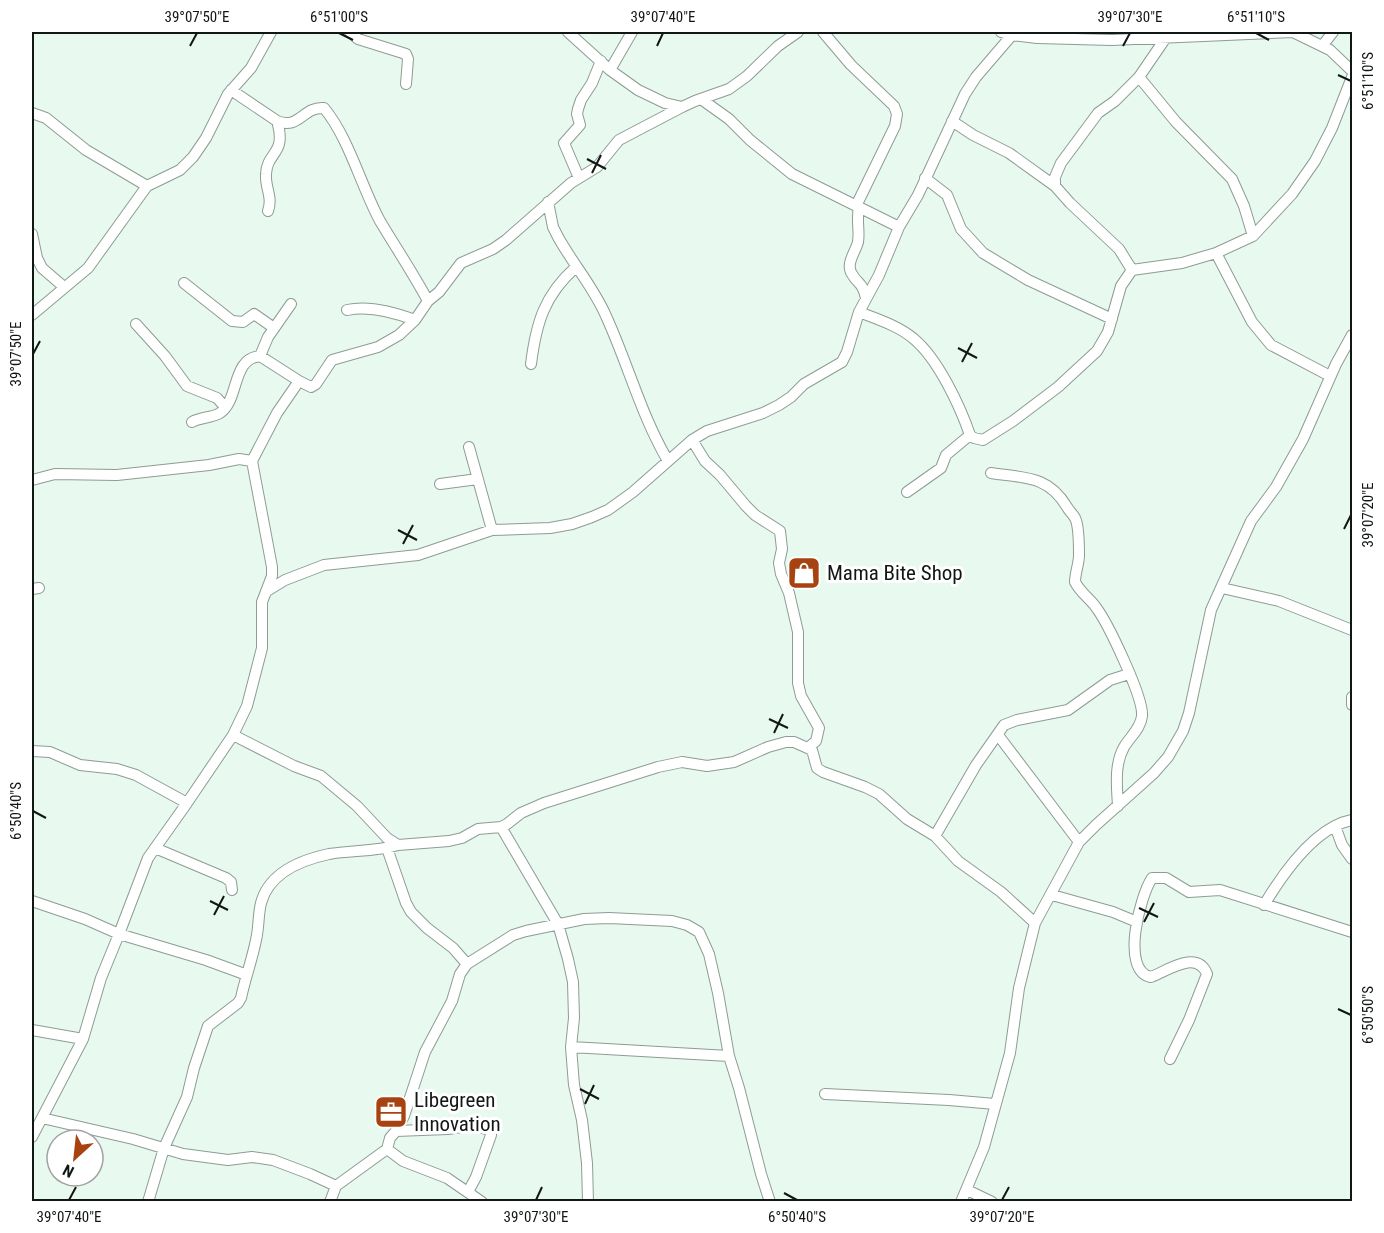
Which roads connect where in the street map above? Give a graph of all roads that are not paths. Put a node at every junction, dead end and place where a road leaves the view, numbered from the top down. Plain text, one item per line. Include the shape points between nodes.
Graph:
1 (271, 32) edge
2 (350, 32) edge
3 (568, 32) edge
4 (632, 32) edge
5 (798, 32) edge
6 (823, 32) edge
7 (1001, 32) edge
8 (1293, 32) edge
9 (1333, 32) edge
10 (1012, 35) junction
11 (1158, 36) edge
12 (1322, 46) junction
13 (601, 61) junction
14 (610, 70) junction
15 (1353, 71) edge
16 (1139, 77) junction
17 (1353, 77) edge
18 (406, 84) dead end
19 (231, 90) junction
20 (701, 99) junction
21 (682, 107) junction
22 (32, 113) edge
23 (277, 121) junction
24 (952, 121) junction
25 (579, 177) junction
26 (925, 178) junction
27 (147, 186) junction
28 (1055, 186) junction
29 (548, 202) junction
30 (858, 207) junction
31 (268, 211) dead end
32 (899, 227) junction
33 (32, 234) edge
34 (1253, 236) junction
35 (1216, 253) junction
36 (576, 267) junction
37 (1132, 270) junction
38 (184, 283) dead end
39 (64, 287) junction
40 (866, 298) junction
41 (428, 301) junction
42 (291, 304) dead end
43 (347, 310) dead end
44 (859, 312) junction
45 (32, 315) edge
46 (1112, 319) junction
47 (415, 320) junction
48 (136, 324) dead end
49 (274, 328) junction
50 (1351, 341) edge
51 (260, 356) junction
52 (531, 364) dead end
53 (1330, 376) junction
54 (299, 381) junction
55 (225, 407) junction
56 (192, 422) dead end
57 (970, 435) junction
58 (692, 440) junction
59 (469, 447) dead end
60 (252, 460) junction
61 (668, 461) junction
62 (991, 472) dead end
63 (478, 479) junction
64 (32, 480) edge
65 (440, 484) dead end
66 (907, 492) dead end
67 (492, 530) junction
68 (1222, 588) junction
69 (267, 591) junction
70 (1353, 630) edge
71 (1129, 674) junction
72 (1353, 697) edge
73 (1353, 705) edge
74 (232, 735) junction
75 (998, 735) junction
76 (809, 747) junction
77 (32, 751) edge
78 (187, 803) junction
79 (1118, 806) junction
80 (1353, 820) edge
81 (1335, 826) junction
82 (501, 827) junction
83 (934, 836) junction
84 (1079, 842) junction
85 (392, 847) junction
86 (155, 848) junction
87 (1353, 859) edge
88 (232, 890) dead end
89 (1052, 895) junction
90 (32, 901) edge
91 (1264, 905) junction
92 (1137, 922) junction
93 (1035, 923) junction
94 (558, 924) junction
95 (1353, 932) edge
96 (119, 934) junction
97 (467, 964) junction
98 (247, 975) junction
99 (32, 1030) edge
100 (83, 1039) junction
101 (572, 1047) junction
102 (729, 1056) junction
103 (1170, 1059) dead end
104 (825, 1094) dead end
105 (995, 1104) junction
106 (42, 1118) junction
107 (396, 1131) junction
108 (32, 1137) edge
109 (164, 1148) junction
110 (387, 1149) junction
111 (336, 1186) junction
112 (967, 1190) junction
113 (468, 1192) junction
114 (148, 1202) edge
115 (330, 1202) edge
116 (482, 1202) edge
117 (588, 1202) edge
118 (770, 1202) edge
119 (961, 1202) edge
120 (992, 1202) edge

1 - 19 street via 251,68
2 - 18 street via 358,39 406,54
3 - 13 street
4 - 14 street
5 - 20 street via 741,81
6 - 30 street via 894,106 897,114
7 - 10 street
8 - 11 street
8 - 12 street
9 - 12 street
10 - 11 street via 1112,40
10 - 24 street via 976,77
11 - 16 street
12 - 15 street
13 - 14 street
13 - 25 street via 576,114 579,125 564,143
14 - 21 street via 638,90
16 - 28 street via 1098,114 1061,163
16 - 34 street via 1232,179
17 - 34 street via 1315,161 1292,195
19 - 23 street
19 - 27 street via 193,157 180,170
20 - 21 street
20 - 30 street via 792,174
21 - 25 street via 619,140 597,167
22 - 27 street via 46,118 86,150
23 - 31 street via 280,147 267,168 271,202
23 - 41 street via 294,123 314,109 324,108 381,222
24 - 26 street
24 - 28 street via 1009,153
25 - 29 street
26 - 32 street
26 - 46 street via 947,195 961,229 983,253 1028,280
27 - 39 street via 88,268
28 - 37 street via 1119,249
29 - 36 street via 554,227
29 - 41 street via 506,240 461,263
30 - 32 street
30 - 40 street via 858,241 850,267
32 - 40 street
33 - 39 street via 42,268
34 - 35 street
35 - 37 street via 1182,263
35 - 53 street via 1252,322 1271,345
36 - 52 street via 561,280 540,316
36 - 61 street via 605,314 639,403
37 - 46 street via 1121,286
38 - 49 street via 232,321 243,322 254,314
39 - 45 street
40 - 44 street
41 - 47 street
42 - 49 street
43 - 47 street via 364,308
44 - 57 street via 913,338 927,353 954,397
44 - 58 street via 842,362 804,384 779,405
46 - 57 street via 1097,351 1058,387 983,441
47 - 54 street via 378,347 332,360 311,387
48 - 55 street via 187,386 217,398
49 - 51 street
50 - 53 street
51 - 54 street
51 - 55 street via 248,359
53 - 68 street via 1303,439 1251,521
54 - 60 street
55 - 56 street via 220,413
57 - 66 street via 946,455 941,468
58 - 61 street
58 - 76 street via 705,461 746,506 777,527 782,535 779,563 798,632 798,683 819,728 816,741
59 - 63 street
60 - 64 street via 117,475 55,474
60 - 69 street via 272,567
61 - 67 street via 627,496 592,517 550,528
62 - 71 street via 1040,481 1062,498 1077,524 1079,555 1075,582 1100,614
63 - 65 street
63 - 67 street
67 - 69 street via 418,555 324,565
68 - 70 street via 1279,601
68 - 79 street via 1208,620 1183,731 1168,757
69 - 74 street via 262,602 262,648 247,706
71 - 75 street via 1110,680 1068,710 1004,724
71 - 79 street via 1142,716 1119,760
72 - 73 street
74 - 78 street
74 - 85 street via 321,776 357,806
75 - 83 street
75 - 84 street
76 - 82 street via 786,742 725,764 682,762 658,766 544,803
76 - 83 street via 817,768 879,794
77 - 78 street via 50,752 90,767 136,775
78 - 86 street
79 - 84 street
80 - 81 street
81 - 87 street
81 - 91 street via 1298,857
82 - 85 street via 478,829 457,840
82 - 94 street
83 - 93 street via 958,861
84 - 89 street
85 - 97 street via 411,912
85 - 98 street via 350,850 287,867 261,902
86 - 88 street via 226,879
86 - 96 street via 140,875
89 - 92 street
89 - 93 street
90 - 96 street
91 - 92 street via 1220,890 1190,892 1166,878 1156,877 1148,884
91 - 95 street
92 - 103 street via 1134,956 1141,972 1152,977 1177,964 1193,962 1207,974
93 - 105 street via 1019,988 1010,1053
94 - 97 street via 513,935
94 - 101 street via 573,982
94 - 102 street via 584,919 645,919 694,928 709,954
96 - 98 street
96 - 100 street
97 - 107 street via 425,1052
98 - 109 street via 238,1003 208,1026 187,1097
99 - 100 street
100 - 106 street
101 - 102 street
101 - 117 street via 587,1163
102 - 118 street
104 - 105 street
105 - 112 street
106 - 108 street
106 - 109 street
107 - 110 street
107 - 113 street via 475,1125 488,1128 491,1135
109 - 111 street via 228,1160 273,1160
109 - 114 street
110 - 111 street
110 - 113 street via 403,1161 447,1178
111 - 115 street
112 - 119 street
112 - 120 street
113 - 116 street

